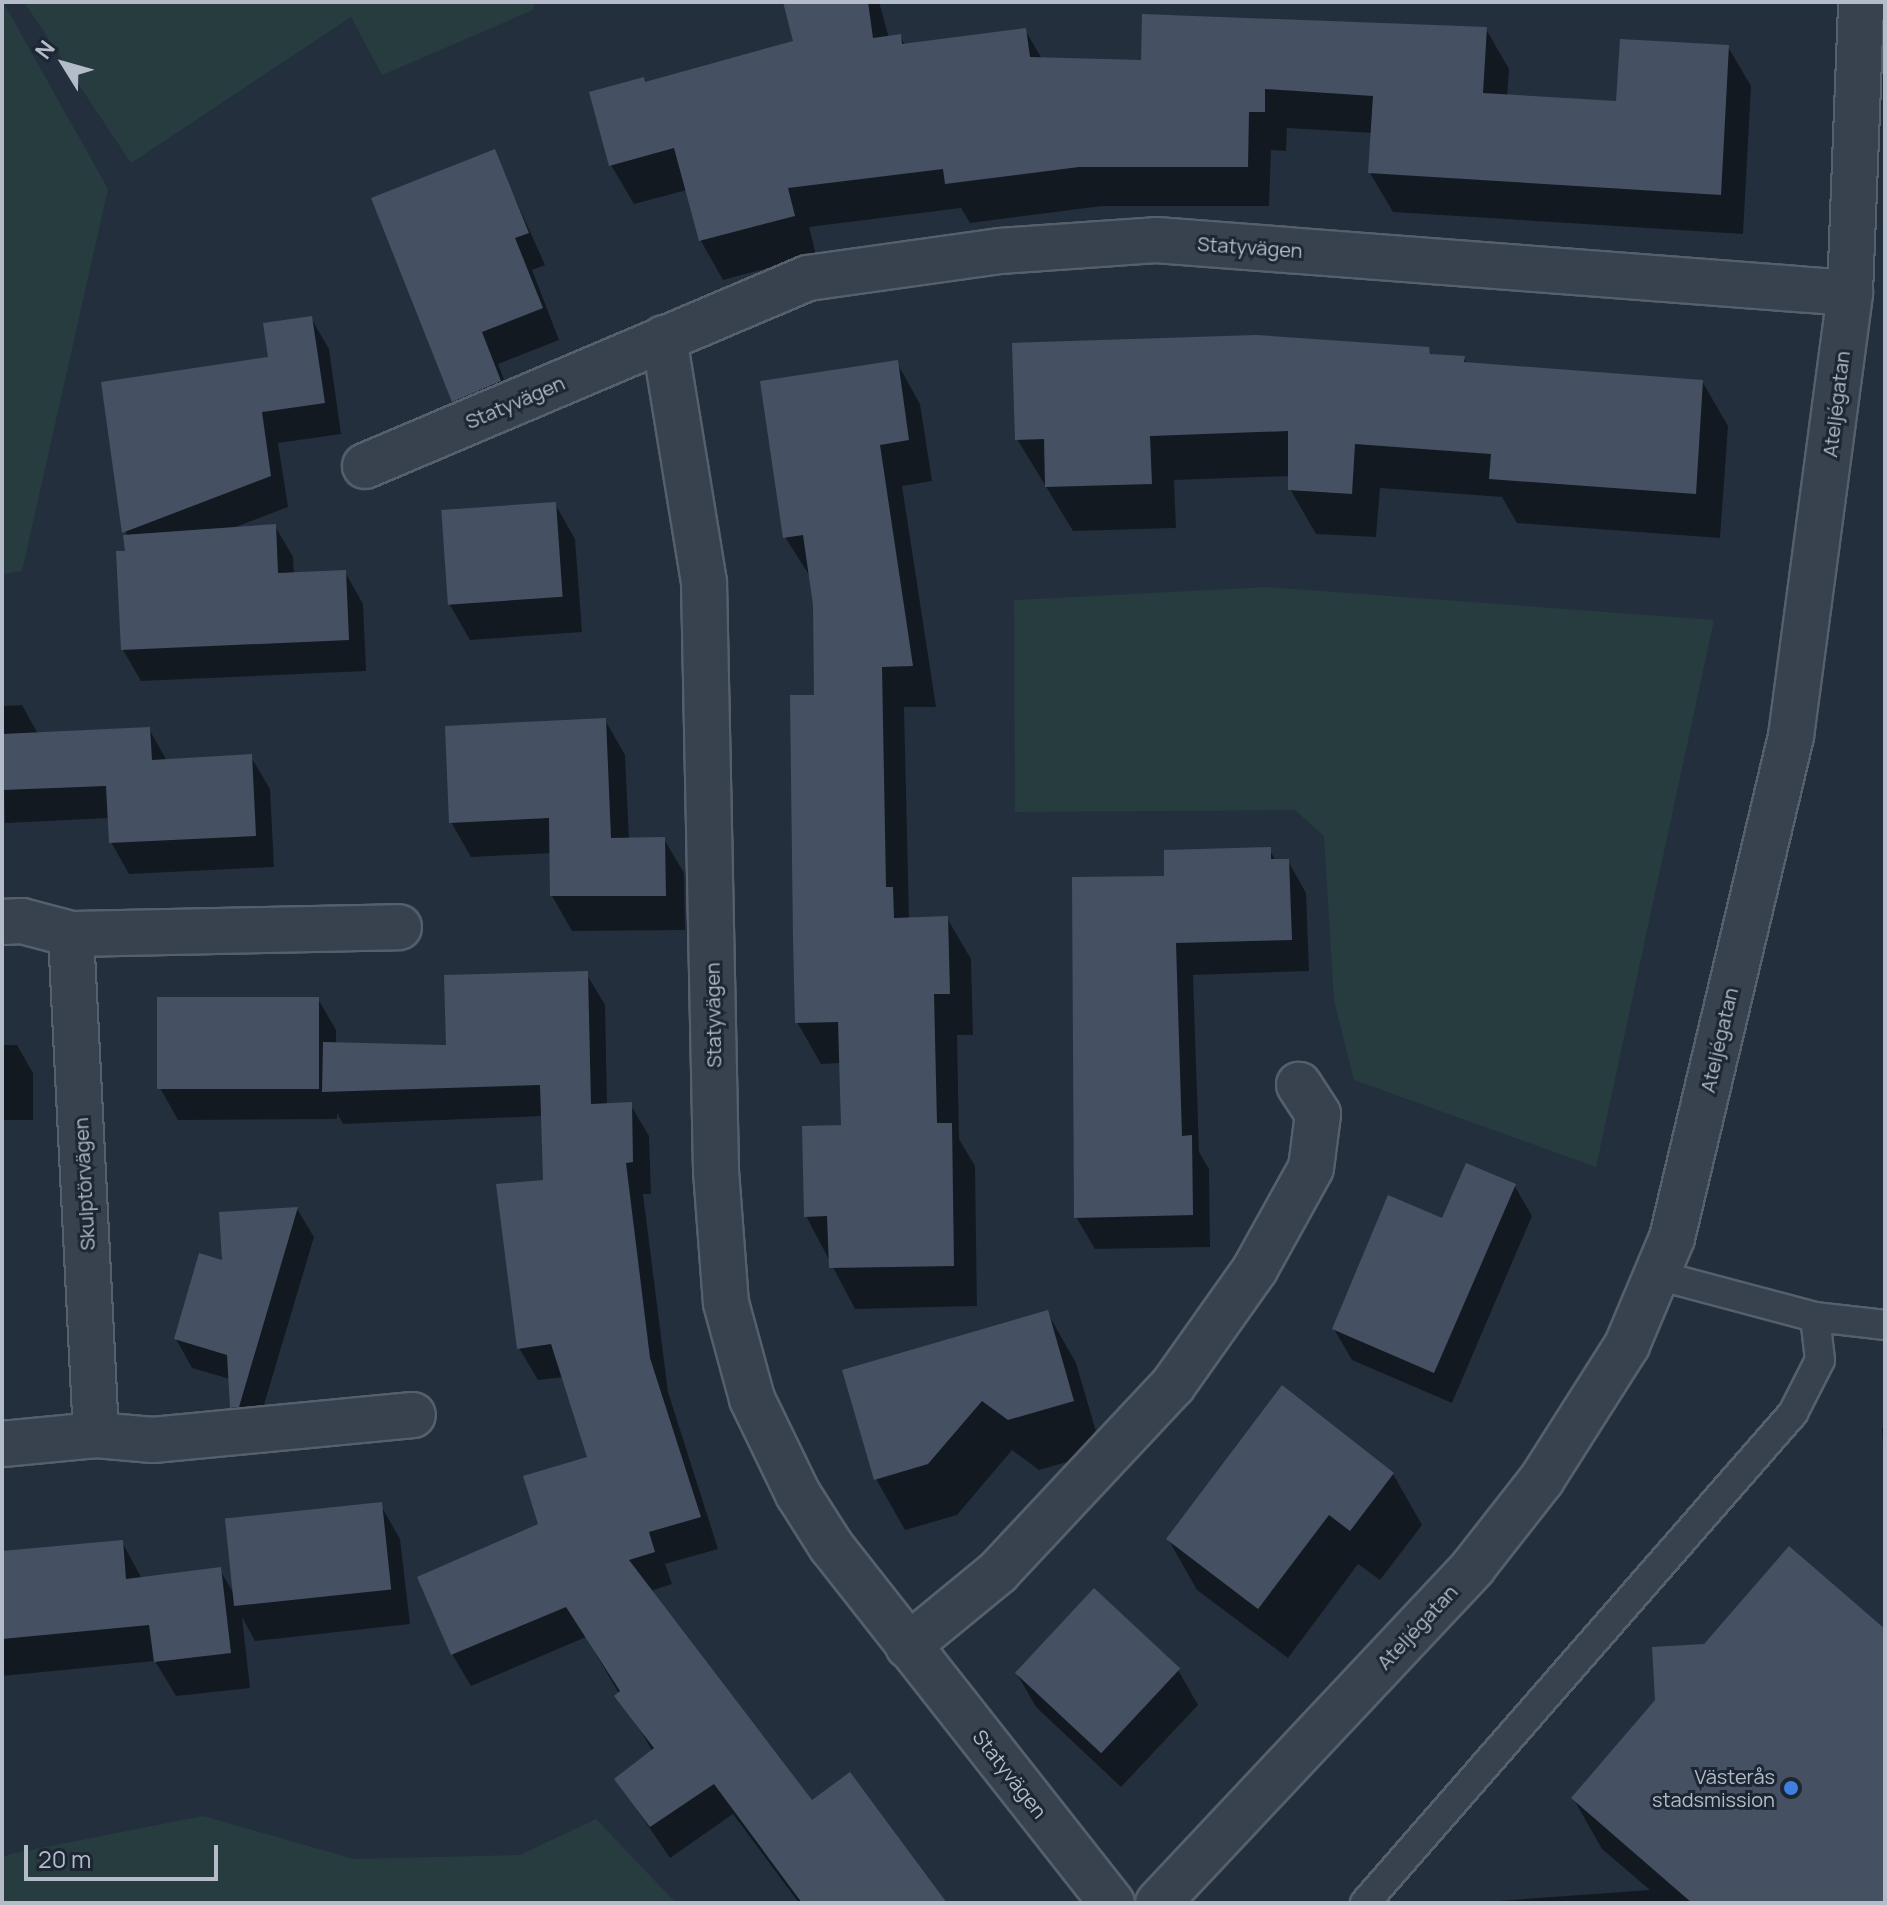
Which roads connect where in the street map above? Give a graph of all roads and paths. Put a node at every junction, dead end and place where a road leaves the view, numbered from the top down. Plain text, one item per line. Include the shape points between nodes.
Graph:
1 (1861, 2) edge
2 (1850, 293) junction
3 (664, 338) junction
4 (365, 466) dead end
5 (2, 922) edge
6 (399, 927) dead end
7 (71, 934) junction
8 (1299, 1085) dead end
9 (1657, 1275) junction
10 (1815, 1317) junction
11 (1885, 1325) edge
12 (413, 1415) dead end
13 (96, 1435) junction
14 (2, 1444) edge
15 (908, 1646) junction
16 (1161, 1902) edge
17 (1112, 1903) edge
18 (1365, 1903) edge

1 - 2 street, Ateljégatan
2 - 3 street, Statyvägen via 1156,240 1000,251 808,278
2 - 9 street, Ateljégatan via 1791,736 1672,1238
3 - 4 street, Statyvägen
3 - 15 street, Statyvägen via 704,582 716,1171 726,1303 752,1399 798,1494
5 - 7 street via 22,921
6 - 7 street
7 - 13 street, Skulptörvägen
8 - 15 street via 1318,1114 1311,1168 1246,1282 1143,1418 998,1572
9 - 10 lane
9 - 16 street, Ateljégatan via 1619,1358 1542,1479 1473,1567
10 - 11 lane
10 - 18 lane via 1820,1360 1793,1413
12 - 13 street via 153,1440
13 - 14 street
15 - 17 street, Statyvägen

